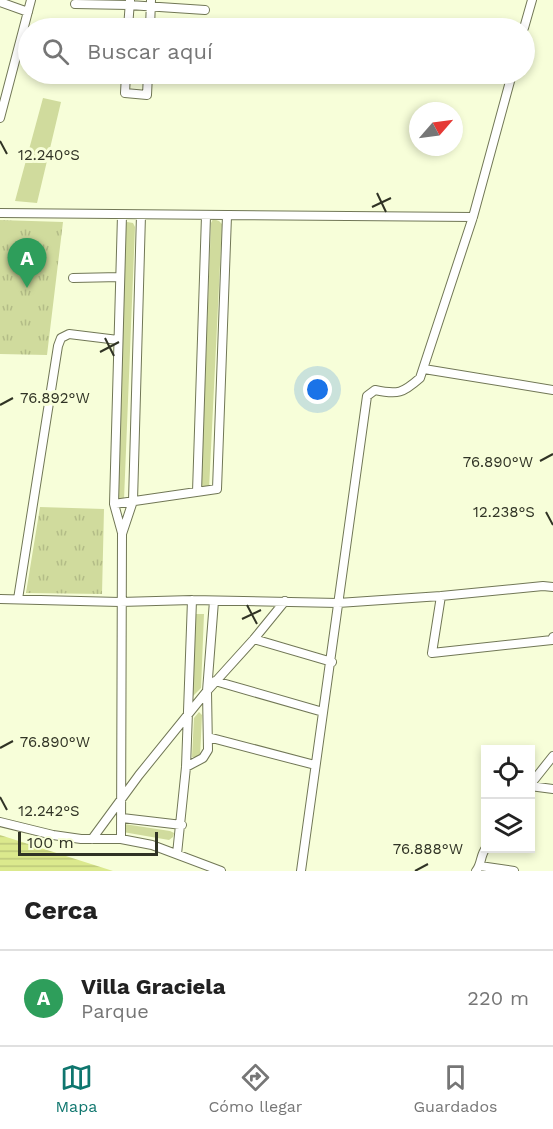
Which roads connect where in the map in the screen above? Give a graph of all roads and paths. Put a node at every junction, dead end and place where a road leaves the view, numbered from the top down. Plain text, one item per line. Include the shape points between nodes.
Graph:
1 (31, 0) edge
2 (532, 0) edge
3 (0, 2) edge
4 (130, 2) edge
5 (75, 4) dead end
6 (151, 4) edge
7 (205, 10) dead end
8 (28, 12) junction
9 (26, 18) edge
10 (129, 18) edge
11 (527, 18) edge
12 (18, 42) edge
13 (125, 84) edge
14 (148, 84) edge
15 (509, 84) edge
16 (0, 118) edge
17 (0, 213) edge
18 (122, 215) junction
19 (141, 215) junction
20 (206, 216) junction
21 (227, 216) junction
22 (473, 217) junction
23 (120, 277) junction
24 (73, 278) dead end
25 (118, 340) junction
26 (424, 369) junction
27 (553, 390) edge
28 (197, 492) junction
29 (133, 501) junction
30 (114, 504) junction
31 (122, 534) junction
32 (553, 587) edge
33 (441, 596) junction
34 (0, 599) edge
35 (18, 599) junction
36 (192, 600) junction
37 (214, 601) junction
38 (285, 601) junction
39 (120, 602) junction
40 (339, 603) junction
41 (553, 637) edge
42 (254, 639) junction
43 (332, 662) junction
44 (215, 681) junction
45 (207, 691) junction
46 (323, 712) junction
47 (189, 715) junction
48 (208, 737) junction
49 (553, 756) edge
50 (315, 765) junction
51 (186, 767) junction
52 (535, 780) edge
53 (535, 786) edge
54 (553, 789) edge
55 (122, 799) junction
56 (122, 818) junction
57 (0, 822) edge
58 (182, 825) junction
59 (92, 839) junction
60 (121, 839) junction
61 (482, 853) edge
62 (177, 855) junction
63 (478, 869) edge
64 (221, 871) edge
65 (301, 871) edge
66 (514, 871) edge

1 - 8 street
2 - 11 street
3 - 8 street
4 - 5 street
4 - 6 street
4 - 10 street
6 - 7 street
8 - 9 street
12 - 16 street via 6,79
13 - 14 street via 125,93 147,94
15 - 22 street
17 - 18 street
18 - 19 street
18 - 23 street
19 - 20 street
19 - 29 street
20 - 21 street
20 - 28 street
21 - 22 street
21 - 28 street via 217,489
22 - 26 street
23 - 24 street
23 - 25 street
25 - 30 street
25 - 35 street via 69,334 61,338
26 - 27 street
26 - 40 street via 406,390 375,390 367,396
28 - 29 street
29 - 30 street
29 - 31 street
30 - 31 street
31 - 39 street
32 - 33 street
33 - 40 street
33 - 41 street via 432,653
34 - 35 street
35 - 39 street
36 - 37 street
36 - 39 street
36 - 47 street
37 - 38 street
37 - 45 street
38 - 40 street
38 - 42 street
39 - 55 street
40 - 43 street
42 - 43 street
42 - 44 street
43 - 46 street
44 - 45 street
44 - 46 street
45 - 47 street
45 - 48 street
46 - 50 street
47 - 51 street
47 - 55 street
48 - 50 street
48 - 51 street via 206,755
49 - 52 street
50 - 65 street
51 - 58 street
53 - 54 street
55 - 56 street
55 - 59 street
56 - 58 street
56 - 60 street
57 - 59 street via 52,835
58 - 62 street
59 - 60 street
60 - 62 street
61 - 63 street
62 - 64 street
63 - 66 street

